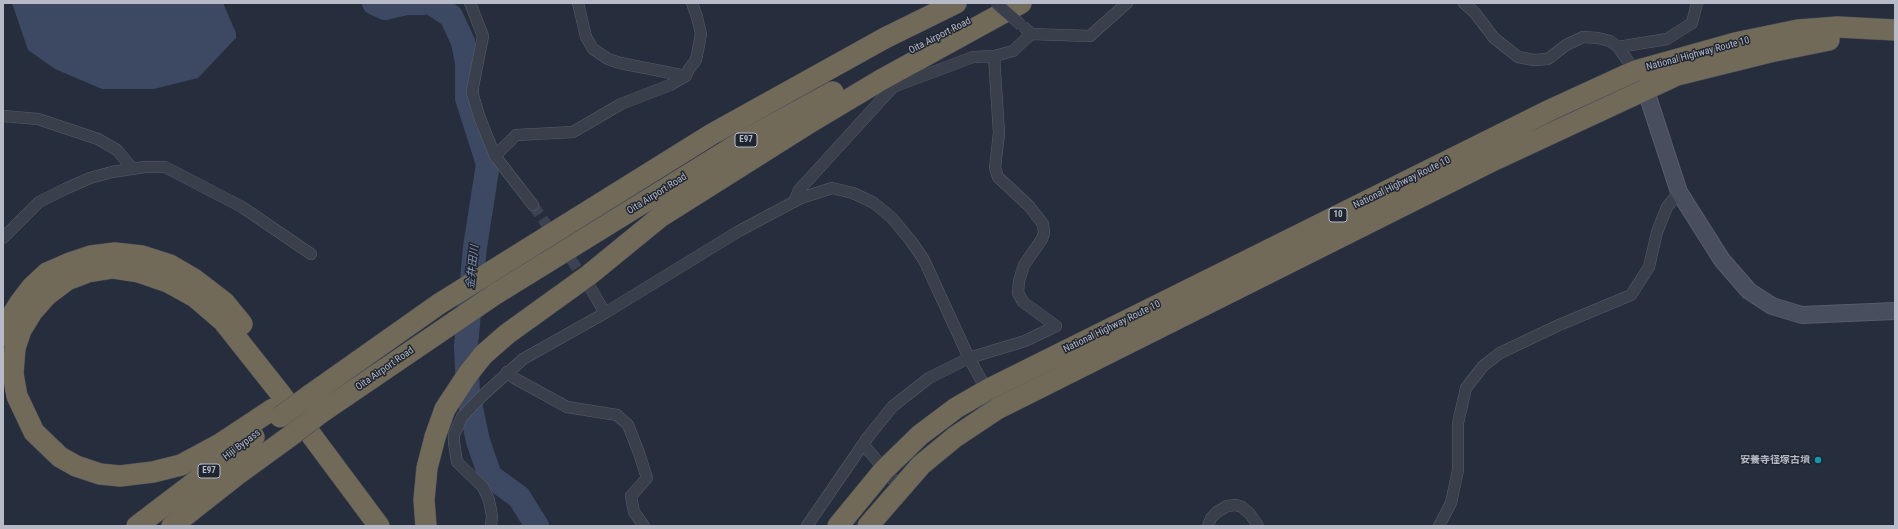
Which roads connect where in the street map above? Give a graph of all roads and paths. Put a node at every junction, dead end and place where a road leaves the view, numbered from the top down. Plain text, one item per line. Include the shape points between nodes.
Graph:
1 (470, 3) edge
2 (578, 3) edge
3 (692, 3) edge
4 (956, 3) edge
5 (996, 3) edge
6 (1008, 3) edge
7 (1021, 3) edge
8 (1127, 3) edge
9 (1464, 3) edge
10 (1697, 3) edge
11 (1895, 30) edge
12 (1030, 34) junction
13 (1618, 47) junction
14 (994, 56) junction
15 (1635, 71) junction
16 (686, 76) junction
17 (1646, 91) junction
18 (3, 116) edge
19 (495, 156) junction
20 (132, 168) junction
21 (1679, 192) junction
22 (794, 202) junction
23 (533, 205) tunnel mouth
24 (3, 238) edge
25 (311, 254) dead end
26 (591, 289) tunnel mouth
27 (1895, 311) edge
28 (606, 313) junction
29 (3, 335) edge
30 (969, 358) junction
31 (507, 372) junction
32 (986, 390) junction
33 (997, 409) junction
34 (322, 412) joint
35 (277, 413) junction
36 (863, 444) junction
37 (884, 470) junction
38 (900, 488) junction
39 (1443, 524) edge
40 (137, 526) edge
41 (172, 526) edge
42 (379, 526) edge
43 (392, 526) edge
44 (426, 526) edge
45 (491, 526) edge
46 (644, 526) edge
47 (807, 526) edge
48 (838, 526) edge
49 (868, 526) edge
50 (1208, 526) edge
51 (1258, 526) edge

1 - 19 street via 483,36 472,92
2 - 16 street via 586,37 594,49 608,59
3 - 16 street via 701,34 696,60
4 - 35 highway, Hiji Bypass / E97, bridge via 885,38 712,134 439,304 306,391
5 - 12 street, bridge
6 - 34 highway, Oita Airport Road / E97 via 931,40 743,141 494,295
7 - 44 highway via 881,80 660,217 589,275 507,334 483,355 453,395 435,438 424,500
8 - 12 street via 1090,36
9 - 13 street via 1494,38 1518,56 1534,60 1548,59 1566,45 1583,37 1610,41
10 - 13 street via 1692,23 1668,39
11 - 15 highway, National Highway Route 10 / 10 via 1838,27 1798,30 1734,43
11 - 17 highway, National Highway Route 10 / 10 via 1859,38 1819,41 1770,52 1678,75
12 - 14 street via 1013,51
13 - 15 street
14 - 22 street via 973,58 894,87 799,190
14 - 30 street via 999,127 995,168 998,177 1037,215 1044,232 1024,265 1018,293 1023,302 1056,326 1025,341
15 - 17 street
15 - 32 highway, National Highway Route 10 / 10 via 1550,110
16 - 19 street via 621,104 573,132 516,135
17 - 21 street
17 - 33 highway, National Highway Route 10 / 10 via 1490,162
18 - 20 street via 38,119 98,139 117,150
19 - 23 street
20 - 24 street via 90,178 39,202
20 - 25 street via 165,167 242,207
21 - 27 street via 1722,260 1749,290 1772,306 1802,315
21 - 39 street via 1667,207 1659,226 1649,267 1630,295 1500,353 1483,366 1466,388 1458,423 1456,476 1451,503
22 - 28 street via 739,231
22 - 30 street via 832,188 869,200 892,218 924,260
26 - 28 street
28 - 31 street via 523,359
29 - 43 highway via 8,322 32,286 47,273 70,263 91,256 115,253 142,256 170,265 194,279 224,302 253,336 290,383
30 - 32 street
30 - 36 street via 929,378 893,406
31 - 45 street via 462,417 454,435 455,456 458,462 483,487 489,500
31 - 46 street via 567,407 617,415 628,425 647,478 631,496 634,512
32 - 33 street
32 - 37 highway, National Highway Route 10 / 10 via 956,408 920,435
33 - 38 highway, National Highway Route 10 / 10 via 955,437 921,465
34 - 41 highway, Hiji Bypass / E97, bridge
35 - 40 highway, Hiji Bypass / E97
35 - 42 highway via 181,465 120,476 100,474 76,466 60,457 34,432 17,396 13,374 15,348 21,330 32,312 47,295 66,280 88,272 113,268 139,272 168,282 195,297 223,321
36 - 37 street
36 - 47 street
37 - 38 street
37 - 48 highway, National Highway Route 10 / 10
38 - 49 highway, National Highway Route 10 / 10
50 - 51 street via 1217,512 1227,506 1236,505 1250,514

